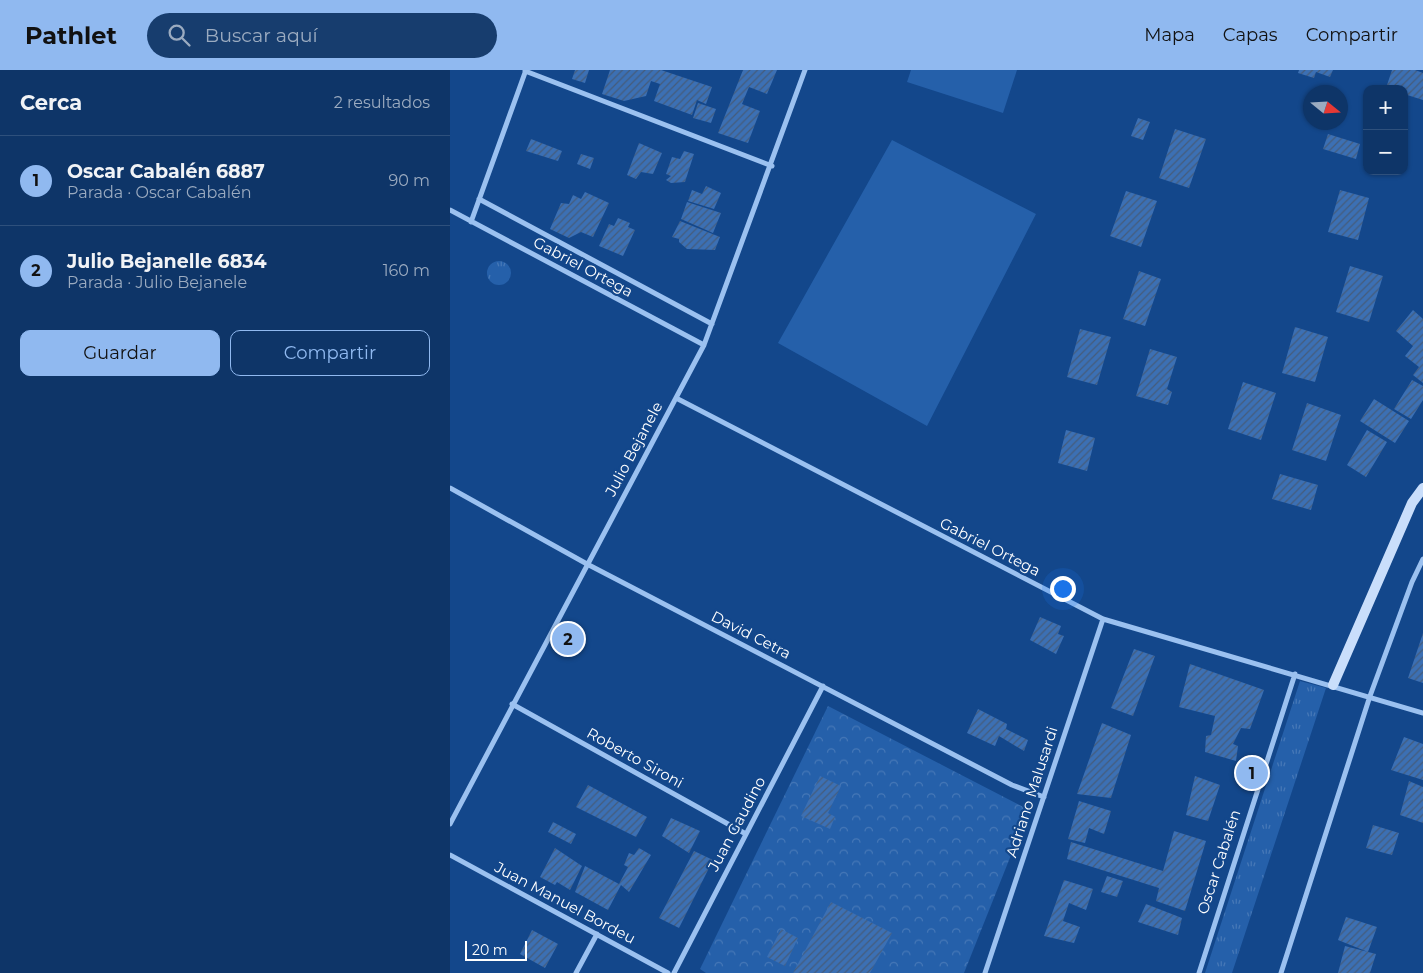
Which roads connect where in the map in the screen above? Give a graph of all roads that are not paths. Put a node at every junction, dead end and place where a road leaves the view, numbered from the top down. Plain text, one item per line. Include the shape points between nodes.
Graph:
1 (526, 70) edge
2 (806, 70) edge
3 (772, 166) junction
4 (479, 199) junction
5 (450, 210) edge
6 (471, 222) junction
7 (712, 324) junction
8 (704, 345) junction
9 (676, 398) junction
10 (450, 488) edge
11 (1423, 488) edge
12 (1423, 559) edge
13 (587, 564) junction
14 (1103, 619) junction
15 (1295, 674) junction
16 (1333, 684) junction
17 (823, 686) junction
18 (1370, 696) junction
19 (512, 704) junction
20 (1423, 713) edge
21 (1044, 796) junction
22 (450, 824) edge
23 (746, 834) junction
24 (450, 855) edge
25 (597, 934) junction
26 (576, 973) edge
27 (668, 973) edge
28 (674, 973) edge
29 (985, 973) edge
30 (1199, 973) edge
31 (1281, 973) edge

1 - 3 street
1 - 4 street
2 - 3 street, Julio Bejanele
3 - 7 street, Julio Bejanele
4 - 6 street
4 - 7 street, Gabriel Ortega
5 - 6 street, Gabriel Ortega
6 - 8 street, Gabriel Ortega
7 - 8 street, Julio Bejanele
8 - 9 street, Julio Bejanele
9 - 13 street, Julio Bejanele
9 - 14 street, Gabriel Ortega
10 - 13 street, David Cetra
11 - 16 main road via 1412,503
12 - 18 street
13 - 17 street, David Cetra
13 - 19 street, Julio Bejanele
14 - 15 street, Gabriel Ortega
14 - 21 street, Adriano Malusardi
15 - 16 street, Gabriel Ortega
15 - 30 street, Oscar Cabalén
16 - 18 street, Gabriel Ortega
17 - 21 street, David Cetra via 1012,785
17 - 23 street, Juan Gaudino
18 - 20 street, Gabriel Ortega
18 - 31 street
19 - 22 street, Julio Bejanele
19 - 23 street, Roberto Sironi
21 - 29 street, Adriano Malusardi
23 - 28 street, Juan Gaudino
24 - 25 street, Juan Manuel Bordeu
25 - 26 street
25 - 27 street, Juan Manuel Bordeu

